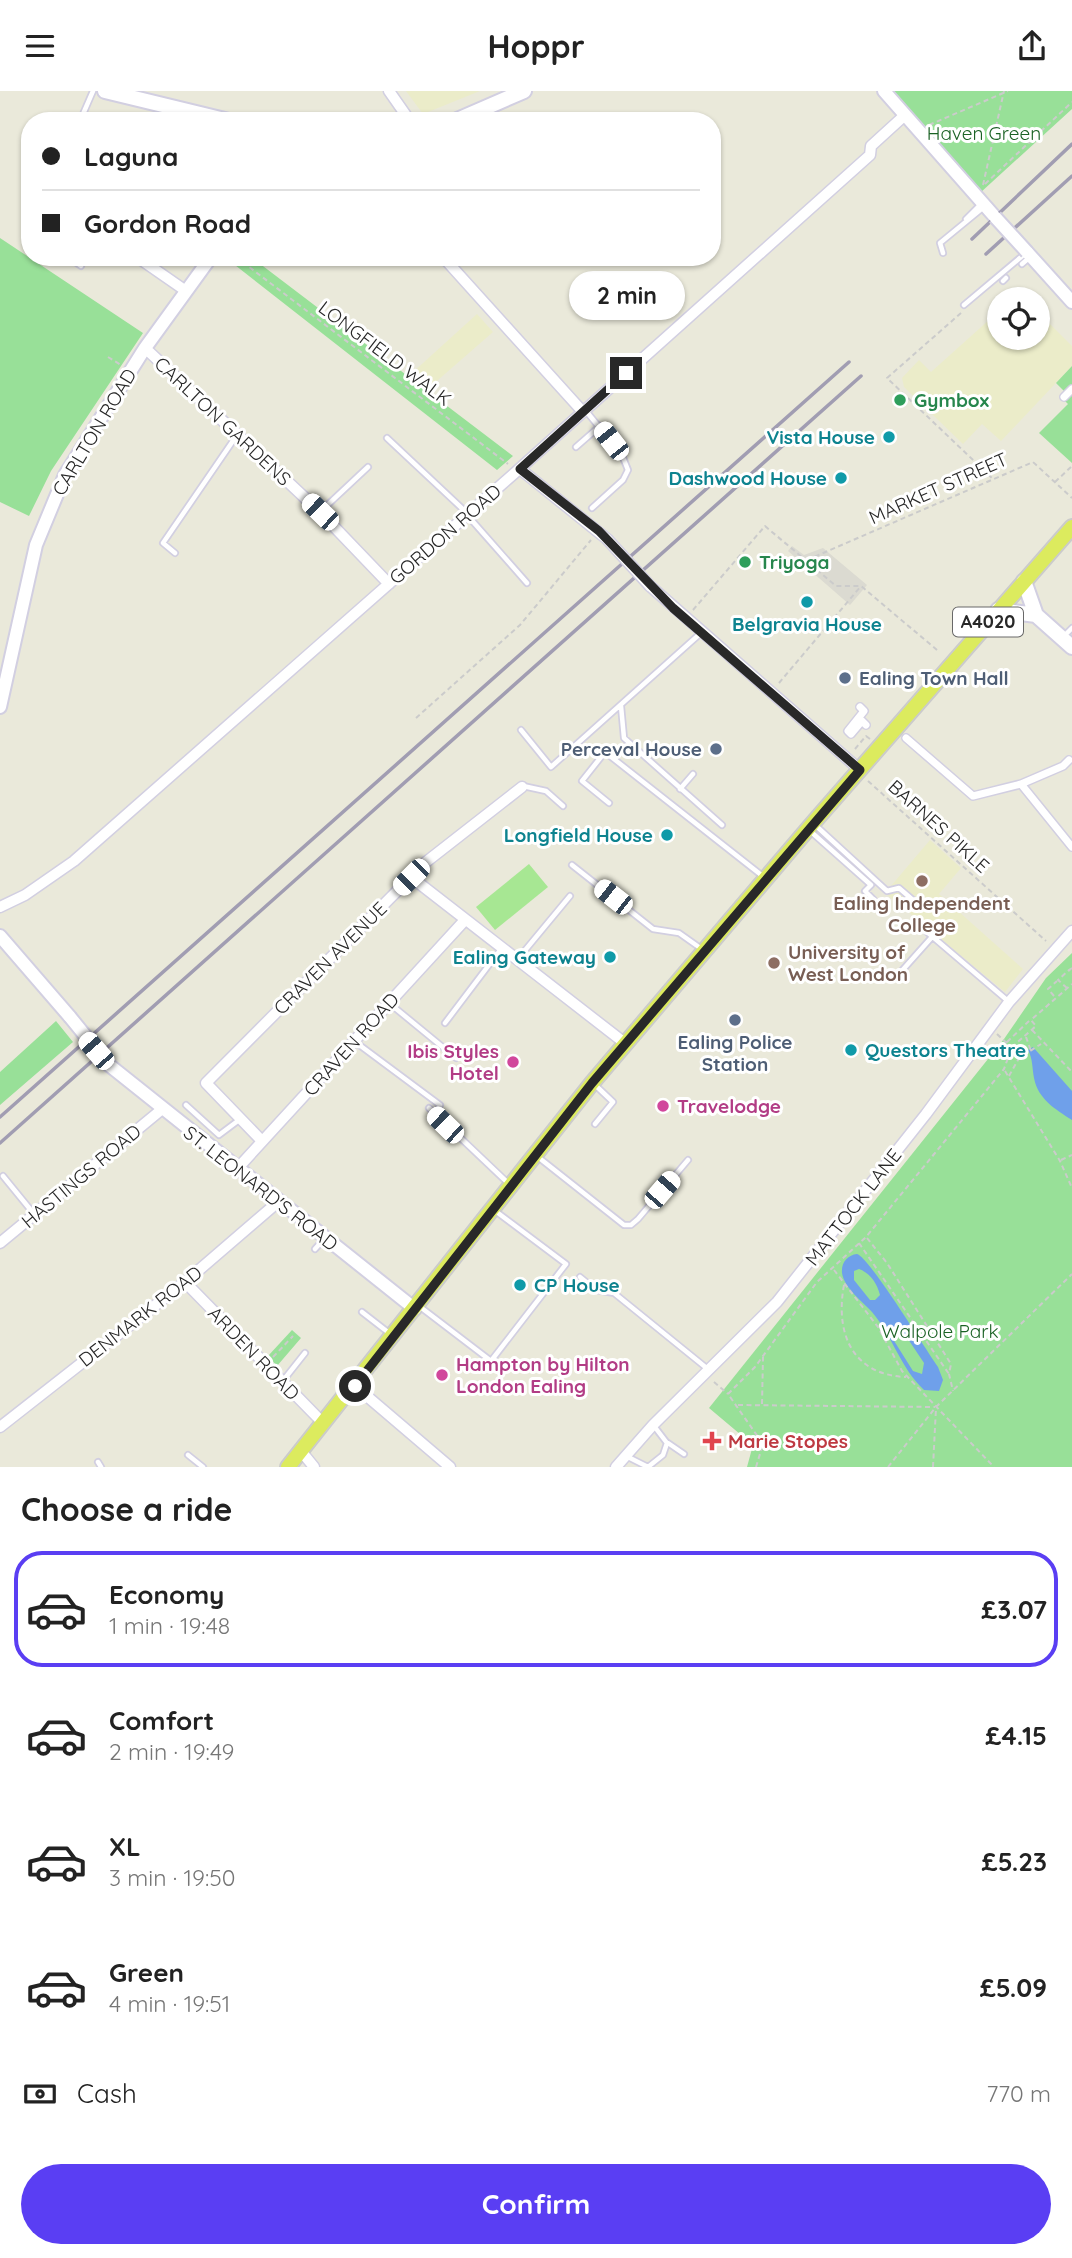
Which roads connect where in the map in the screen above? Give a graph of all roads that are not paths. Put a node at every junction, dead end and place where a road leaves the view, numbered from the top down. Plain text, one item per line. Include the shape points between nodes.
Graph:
1 (93, 91) edge
2 (104, 91) edge
3 (389, 91) edge
4 (524, 91) edge
5 (884, 91) edge
6 (84, 112) edge
7 (192, 112) edge
8 (404, 112) edge
9 (476, 112) edge
10 (905, 115) junction
11 (983, 199) junction
12 (943, 253) dead end
13 (1026, 257) junction
14 (150, 266) edge
15 (204, 266) edge
16 (451, 266) edge
17 (186, 291) junction
18 (1072, 302) edge
19 (964, 307) road end
20 (145, 348) junction
21 (1072, 389) edge
22 (1064, 397) dead end
23 (584, 411) junction
24 (600, 426) junction
25 (237, 434) junction
26 (387, 438) dead end
27 (576, 447) dead end
28 (368, 467) dead end
29 (519, 470) junction
30 (592, 508) dead end
31 (320, 512) junction
32 (468, 515) junction
33 (1072, 527) edge
34 (175, 553) dead end
35 (1024, 581) junction
36 (389, 583) junction
37 (527, 583) dead end
38 (998, 610) junction
39 (1036, 615) junction
40 (702, 632) junction
41 (1069, 638) edge
42 (621, 705) junction
43 (0, 707) edge
44 (860, 707) dead end
45 (866, 725) dead end
46 (521, 730) dead end
47 (906, 738) dead end
48 (1069, 760) dead end
49 (693, 775) dead end
50 (864, 775) junction
51 (1021, 784) junction
52 (522, 787) joint
53 (681, 789) junction
54 (609, 803) dead end
55 (563, 806) dead end
56 (722, 825) dead end
57 (811, 826) junction
58 (1072, 847) edge
59 (572, 865) dead end
60 (411, 877) junction
61 (766, 878) junction
62 (570, 896) dead end
63 (874, 899) dead end
64 (0, 907) edge
65 (921, 907) dead end
66 (466, 920) junction
67 (1072, 931) edge
68 (927, 932) dead end
69 (0, 936) edge
70 (932, 937) junction
71 (501, 948) junction
72 (703, 951) junction
73 (517, 960) junction
74 (899, 974) dead end
75 (388, 1002) junction
76 (1009, 1002) junction
77 (444, 1023) dead end
78 (353, 1040) junction
79 (626, 1044) junction
80 (456, 1058) dead end
81 (592, 1083) junction
82 (186, 1105) dead end
83 (440, 1105) dead end
84 (429, 1108) dead end
85 (161, 1109) junction
86 (240, 1119) junction
87 (595, 1123) dead end
88 (262, 1142) junction
89 (535, 1155) junction
90 (688, 1160) dead end
91 (237, 1169) junction
92 (3, 1176) dead end
93 (511, 1185) junction
94 (278, 1202) junction
95 (493, 1210) junction
96 (35, 1215) junction
97 (0, 1243) edge
98 (580, 1277) dead end
99 (185, 1282) junction
100 (416, 1307) junction
101 (362, 1313) dead end
102 (394, 1337) junction
103 (305, 1353) dead end
104 (707, 1373) junction
105 (281, 1383) junction
106 (355, 1386) junction
107 (324, 1424) junction
108 (653, 1425) junction
109 (0, 1427) edge
110 (667, 1443) junction
111 (301, 1451) junction
112 (684, 1454) dead end
113 (188, 1455) dead end
114 (625, 1456) junction
115 (203, 1467) edge
116 (288, 1467) edge
117 (314, 1467) edge
118 (450, 1467) edge
119 (616, 1467) edge

1 - 6 lane
2 - 7 main road
3 - 8 street
4 - 9 main road
5 - 10 street
10 - 11 street
10 - 23 street, GORDON ROAD via 871,146 870,155
11 - 12 lane via 940,243
11 - 13 street, bridge
13 - 18 street
13 - 19 lane
14 - 17 street
15 - 17 street, CARLTON ROAD
16 - 23 street
17 - 20 street, CARLTON ROAD
20 - 25 street, CARLTON GARDENS
20 - 43 street, CARLTON ROAD via 65,475 44,520 24,586
21 - 22 street
23 - 24 lane
23 - 29 street, GORDON ROAD
24 - 27 lane
24 - 30 lane via 628,470
25 - 31 street, CARLTON GARDENS
25 - 34 lane via 163,543
26 - 32 lane
28 - 31 lane
29 - 32 street, GORDON ROAD
29 - 40 street, bridge
31 - 36 street, CARLTON GARDENS
32 - 36 street, GORDON ROAD
32 - 37 lane
33 - 35 main road, A4020
35 - 38 main road, A4020
35 - 39 main road
36 - 64 street, GORDON ROAD via 74,860
38 - 39 main road
38 - 50 main road, A4020
39 - 41 main road
40 - 42 lane
40 - 50 street
42 - 46 lane via 551,767
42 - 53 lane via 624,738
44 - 45 street via 864,711 848,731 851,734 862,721
47 - 51 street via 973,796
48 - 51 street via 1063,767
49 - 53 lane
50 - 57 main road, A4020
51 - 58 street
52 - 55 lane via 537,786
52 - 60 street, CRAVEN AVENUE
53 - 56 lane
54 - 61 lane via 582,781 605,752
57 - 61 main road, A4020
57 - 63 lane via 870,885 865,891
57 - 65 lane via 887,891 899,888
59 - 72 lane via 653,929 680,933
60 - 66 street
60 - 86 street, CRAVEN AVENUE via 206,1083
61 - 72 main road, A4020
62 - 73 lane
66 - 71 street
66 - 75 street, CRAVEN ROAD
67 - 76 street, MATTOCK LANE
68 - 70 lane
69 - 85 street, ST. LEONARD'S ROAD, bridge via 109,1065
70 - 74 lane
70 - 76 lane
71 - 73 street
71 - 77 lane
72 - 79 main road, A4020
73 - 79 street
75 - 78 street, CRAVEN ROAD
75 - 80 lane
76 - 104 street, MATTOCK LANE via 785,1293
78 - 83 lane
78 - 88 street, CRAVEN ROAD
79 - 81 main road, A4020
81 - 87 lane via 613,1102
81 - 89 main road, A4020
82 - 86 lane via 219,1135
84 - 93 lane
85 - 91 street, ST. LEONARD'S ROAD
85 - 96 street, HASTINGS ROAD
86 - 88 street, CRAVEN AVENUE
88 - 91 street, CRAVEN ROAD
89 - 90 lane via 624,1225 638,1219
89 - 93 main road, A4020
91 - 94 street, ST. LEONARD'S ROAD
92 - 96 lane
93 - 95 main road, A4020
94 - 99 street, DENMARK ROAD
94 - 100 street, ST. LEONARD'S ROAD via 320,1244
95 - 100 main road, A4020
95 - 100 lane via 566,1264 491,1361
96 - 97 street, HASTINGS ROAD
98 - 104 lane via 596,1290 614,1293
99 - 105 street, ARDEN ROAD
99 - 109 street, DENMARK ROAD
100 - 102 main road, A4020
101 - 102 lane
102 - 106 main road, A4020
103 - 105 lane
104 - 108 street, MATTOCK LANE
105 - 107 street, ARDEN ROAD
106 - 107 main road, A4020
106 - 118 street
107 - 111 main road, A4020
108 - 110 lane
108 - 114 street, MATTOCK LANE
110 - 112 lane
110 - 114 lane via 663,1455 648,1467
111 - 116 main road, A4020
111 - 117 street
113 - 115 lane
114 - 119 street, MATTOCK LANE

